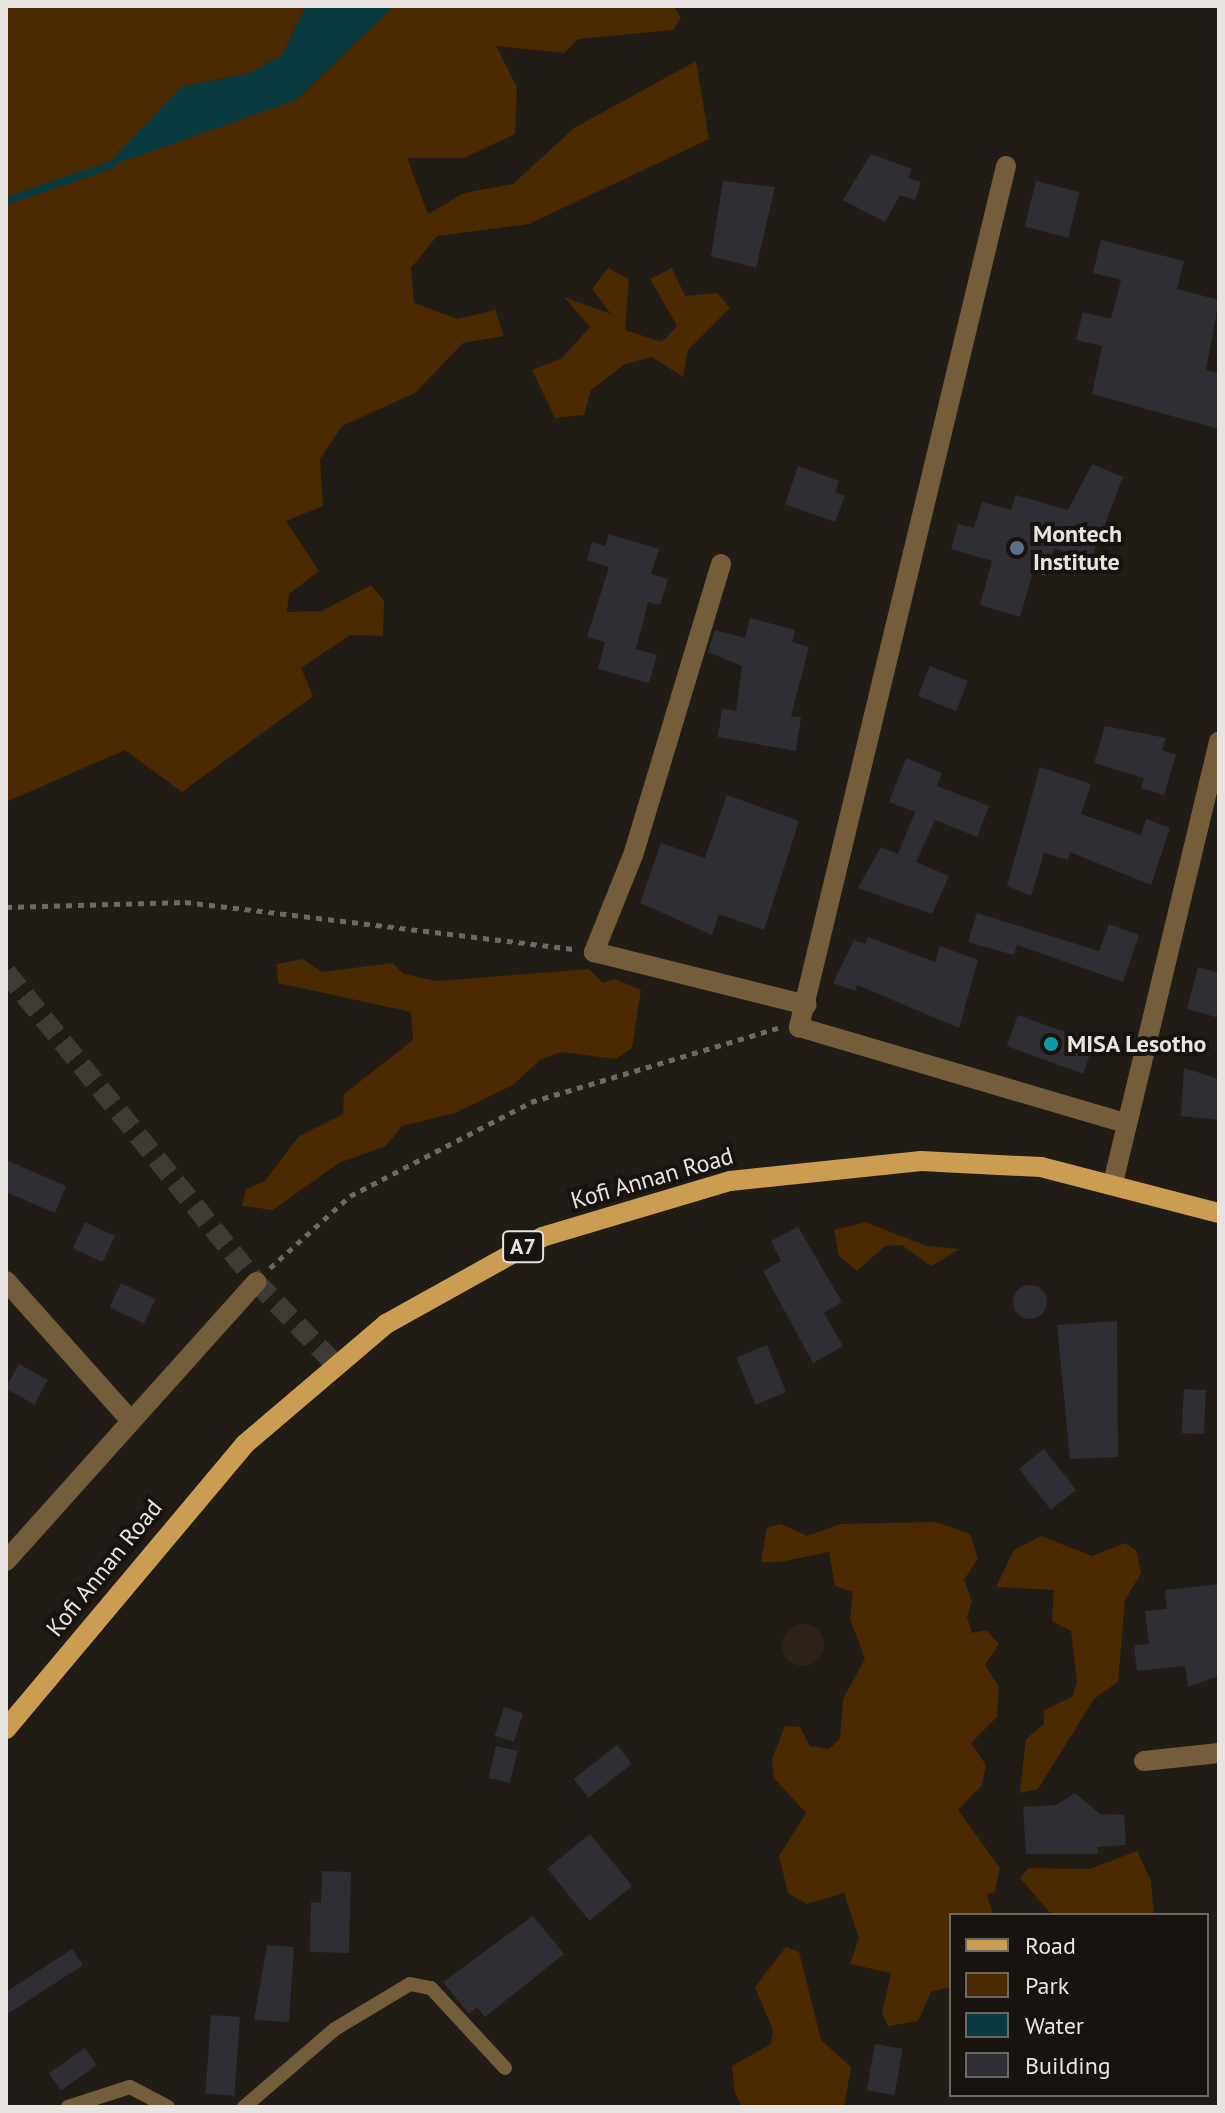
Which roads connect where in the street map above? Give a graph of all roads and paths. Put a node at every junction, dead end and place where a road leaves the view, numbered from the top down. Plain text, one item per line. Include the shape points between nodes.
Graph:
1 (1006, 166) dead end
2 (721, 564) dead end
3 (1219, 742) edge
4 (6, 907) edge
5 (594, 952) junction
6 (806, 1005) junction
7 (799, 1027) junction
8 (1125, 1123) junction
9 (1113, 1183) junction
10 (1219, 1213) edge
11 (6, 1281) edge
12 (256, 1282) joint
13 (131, 1421) junction
14 (6, 1561) edge
15 (6, 1729) edge
16 (1219, 1753) edge
17 (1144, 1761) dead end
18 (505, 2068) dead end
19 (68, 2107) edge
20 (168, 2107) edge
21 (244, 2107) edge

1 - 6 street
2 - 5 street via 633,855
3 - 8 street
4 - 5 path via 185,902
5 - 6 street
6 - 7 street
7 - 8 street
7 - 12 path via 762,1029 531,1102 350,1196
8 - 9 street
9 - 10 main road, Kofi Annan Road / A7
9 - 15 main road, Kofi Annan Road / A7 via 1041,1167 921,1161 786,1171 606,1214 451,1282 334,1363 245,1444
11 - 13 street
12 - 13 street
13 - 14 street
16 - 17 street
18 - 21 lane via 431,1988 410,1984 335,2029
19 - 20 lane via 130,2087

